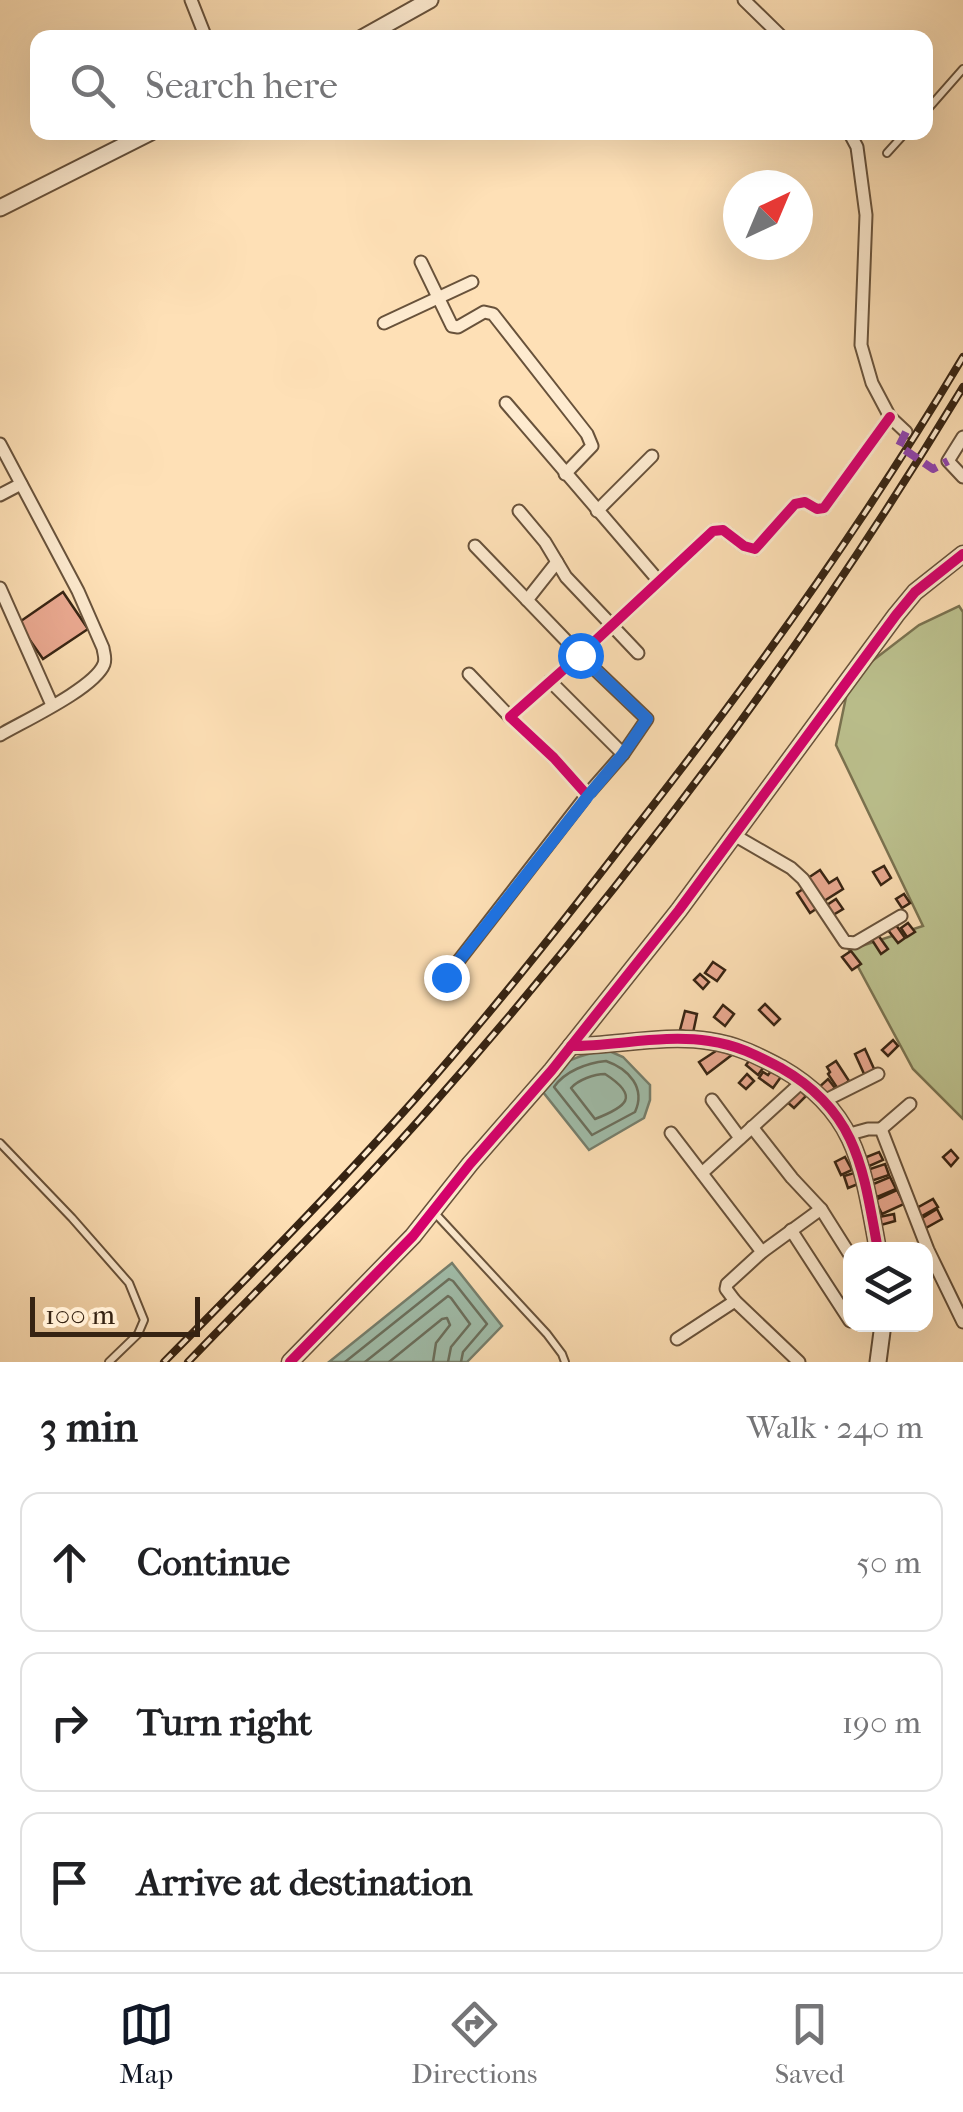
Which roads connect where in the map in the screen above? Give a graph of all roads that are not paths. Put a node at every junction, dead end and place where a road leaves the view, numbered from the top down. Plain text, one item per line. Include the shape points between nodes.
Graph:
1 (191, 0) edge
2 (430, 0) edge
3 (744, 0) edge
4 (203, 30) edge
5 (376, 30) edge
6 (775, 30) edge
7 (963, 69) edge
8 (933, 102) edge
9 (135, 140) edge
10 (853, 140) edge
11 (899, 140) edge
12 (887, 153) dead end
13 (0, 208) edge
14 (421, 262) dead end
15 (472, 282) dead end
16 (438, 300) junction
17 (384, 323) dead end
18 (506, 403) dead end
19 (890, 417) junction
20 (906, 432) dead end
21 (963, 437) edge
22 (0, 444) edge
23 (652, 456) dead end
24 (565, 474) junction
25 (963, 478) edge
26 (21, 484) junction
27 (0, 495) edge
28 (597, 510) junction
29 (519, 511) dead end
30 (475, 546) dead end
31 (963, 554) edge
32 (556, 562) junction
33 (658, 580) junction
34 (0, 588) edge
35 (528, 600) junction
36 (610, 626) junction
37 (638, 653) dead end
38 (580, 655) junction
39 (469, 674) dead end
40 (550, 681) junction
41 (52, 705) junction
42 (510, 718) junction
43 (0, 735) edge
44 (623, 754) junction
45 (588, 796) junction
46 (734, 835) junction
47 (901, 916) dead end
48 (446, 977) dead end
49 (571, 1046) junction
50 (878, 1074) dead end
51 (803, 1081) junction
52 (712, 1100) dead end
53 (824, 1101) junction
54 (910, 1104) dead end
55 (752, 1127) junction
56 (880, 1129) junction
57 (671, 1133) dead end
58 (850, 1134) junction
59 (740, 1138) junction
60 (0, 1143) edge
61 (702, 1173) junction
62 (821, 1209) junction
63 (432, 1210) junction
64 (791, 1230) junction
65 (877, 1242) edge
66 (921, 1242) edge
67 (843, 1245) edge
68 (762, 1252) junction
69 (933, 1272) edge
70 (734, 1301) junction
71 (843, 1310) edge
72 (963, 1322) edge
73 (882, 1332) edge
74 (677, 1339) dead end
75 (109, 1362) edge
76 (290, 1362) edge
77 (565, 1362) edge
78 (799, 1362) edge
79 (878, 1362) edge

1 - 4 street
2 - 5 street
3 - 6 street
7 - 8 lane
9 - 13 street
10 - 19 street via 866,215 861,344
11 - 12 lane
14 - 16 street
15 - 16 street
16 - 17 street
16 - 24 street via 456,327 484,312 494,314 586,434 592,446
18 - 24 street
19 - 20 street
19 - 33 street via 824,508 795,504 755,549 713,531
21 - 25 street via 948,461
22 - 26 street
23 - 28 street
24 - 28 street
26 - 27 street
26 - 41 street via 105,657 95,677
28 - 33 street
29 - 32 street
30 - 35 street
31 - 46 street via 896,615
32 - 35 street
32 - 36 street
33 - 36 street
34 - 41 street
35 - 38 street
36 - 37 street
36 - 38 street
38 - 40 street
38 - 44 street via 647,719
39 - 42 street
40 - 42 street
40 - 44 street
41 - 43 street
42 - 45 street
44 - 45 street
45 - 48 street
46 - 47 street via 803,878 846,942 855,944
46 - 49 street
49 - 51 street via 708,1040 746,1049
49 - 63 street
50 - 53 street
51 - 53 street
51 - 55 street
52 - 59 street
53 - 58 street
54 - 56 street
55 - 59 street
55 - 62 street
56 - 58 street
56 - 66 street
57 - 61 street
58 - 65 street
59 - 61 street
60 - 75 lane via 128,1282 144,1320
61 - 68 street
62 - 64 street
62 - 67 street
63 - 76 street
63 - 77 lane
64 - 68 street
64 - 71 street
68 - 70 street via 727,1284
69 - 72 street
70 - 74 street
70 - 78 street
73 - 79 street

